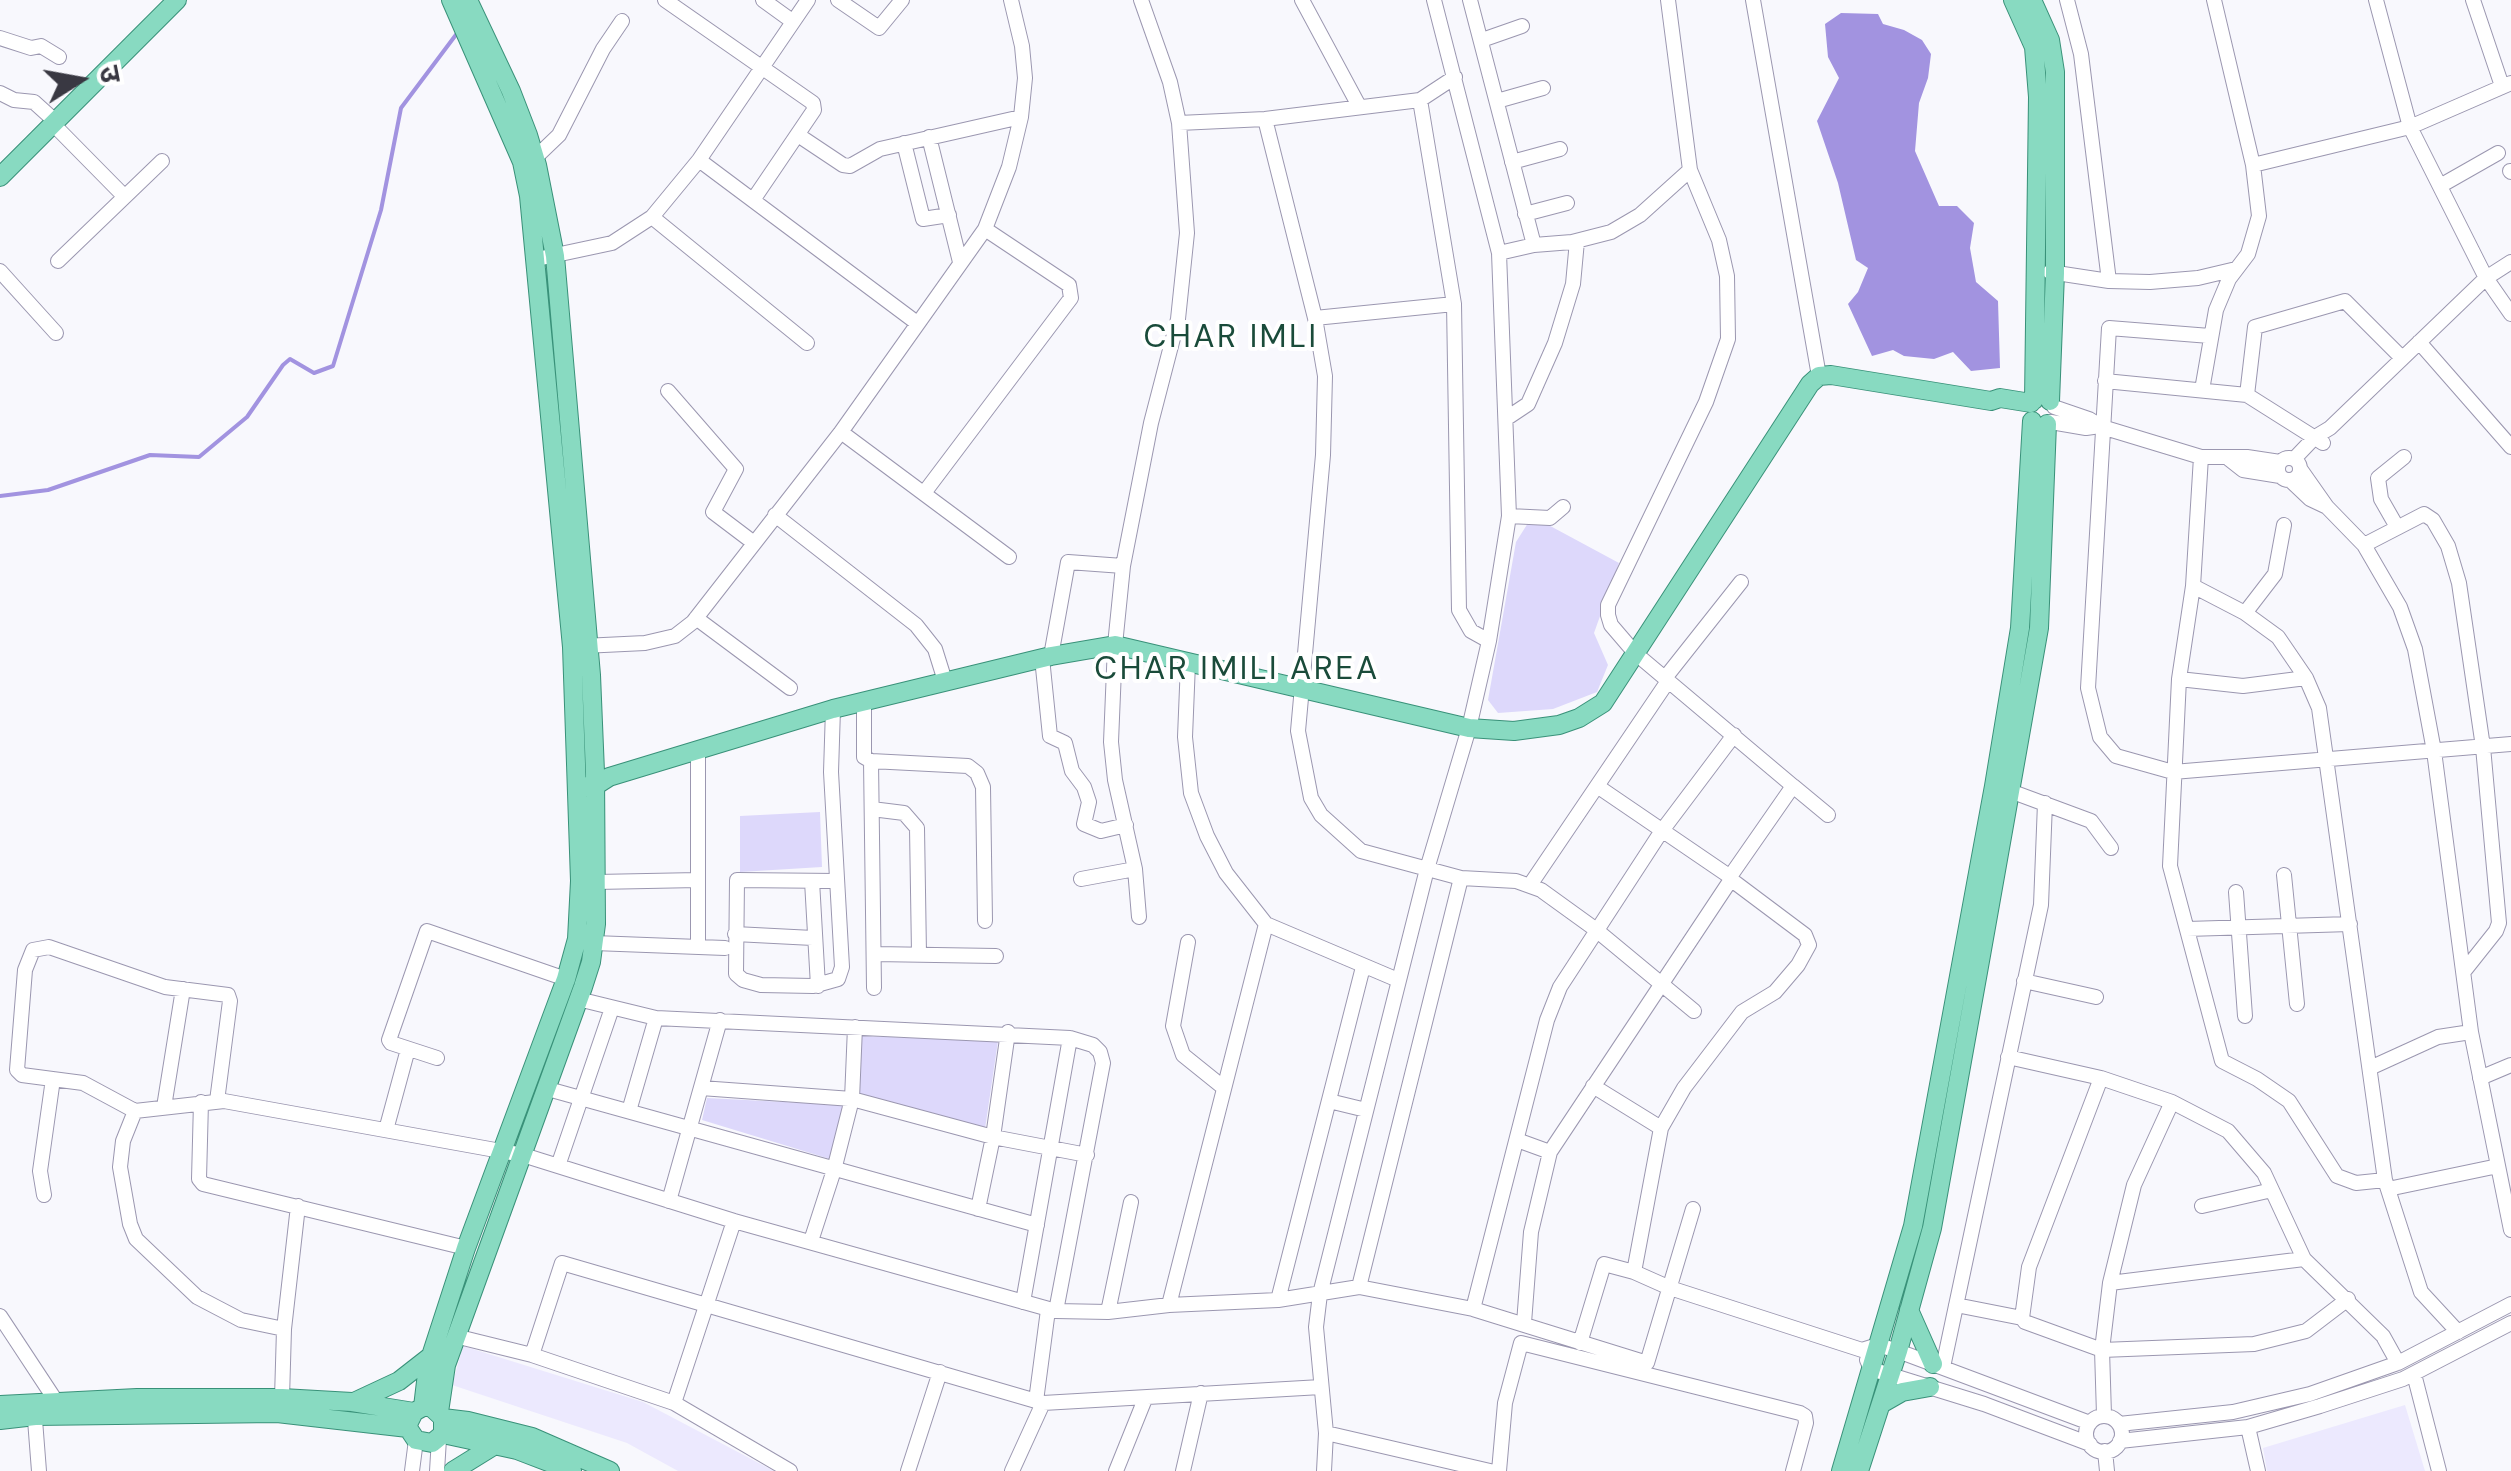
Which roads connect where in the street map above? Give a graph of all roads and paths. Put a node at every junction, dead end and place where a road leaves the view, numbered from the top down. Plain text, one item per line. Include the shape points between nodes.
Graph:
1 (665, 0) edge
2 (763, 0) edge
3 (808, 0) edge
4 (838, 0) edge
5 (902, 0) edge
6 (1011, 0) edge
7 (1141, 0) edge
8 (1302, 0) edge
9 (1434, 0) edge
10 (1470, 0) edge
11 (1668, 0) edge
12 (1753, 0) edge
13 (2014, 0) edge
14 (2032, 0) edge
15 (2067, 0) edge
16 (2214, 0) edge
17 (2376, 0) edge
18 (2473, 0) edge
19 (174, 1) edge
20 (458, 3) edge
21 (622, 21) dead end
22 (792, 21) junction
23 (1522, 26) dead end
24 (0, 38) edge
25 (1482, 40) junction
26 (59, 57) dead end
27 (487, 60) junction
28 (762, 70) junction
29 (1454, 77) junction
30 (2506, 84) edge
31 (1543, 88) dead end
32 (0, 93) edge
33 (1420, 100) junction
34 (1497, 101) junction
35 (1359, 106) junction
36 (1021, 117) junction
37 (1265, 119) junction
38 (54, 122) junction
39 (1178, 123) junction
40 (2410, 126) junction
41 (798, 135) junction
42 (929, 137) junction
43 (904, 143) junction
44 (1560, 150) dead end
45 (2498, 153) dead end
46 (535, 158) junction
47 (699, 160) junction
48 (162, 161) dead end
49 (1512, 162) junction
50 (2253, 165) junction
51 (1690, 170) junction
52 (0, 177) edge
53 (2440, 186) junction
54 (123, 195) junction
55 (753, 200) junction
56 (1568, 204) dead end
57 (1525, 214) junction
58 (949, 215) junction
59 (652, 217) junction
60 (985, 229) junction
61 (1577, 241) junction
62 (1534, 245) junction
63 (1499, 253) junction
64 (546, 258) junction
65 (58, 262) dead end
66 (960, 262) junction
67 (2511, 262) edge
68 (2237, 269) junction
69 (0, 270) edge
70 (2045, 272) junction
71 (2486, 278) junction
72 (2108, 281) junction
73 (1454, 304) junction
74 (2511, 314) edge
75 (1315, 318) junction
76 (917, 324) junction
77 (56, 333) dead end
78 (2210, 336) junction
79 (2419, 342) junction
80 (808, 344) dead end
81 (2402, 358) junction
82 (1819, 376) junction
83 (2106, 381) junction
84 (2202, 390) junction
85 (668, 391) dead end
86 (2247, 395) junction
87 (2041, 412) junction
88 (1507, 418) junction
89 (2101, 427) junction
90 (841, 432) junction
91 (2319, 440) junction
92 (2511, 447) edge
93 (2201, 457) junction
94 (2404, 457) dead end
95 (2291, 469) junction
96 (924, 494) junction
97 (1563, 507) dead end
98 (776, 515) junction
99 (1510, 516) junction
100 (2284, 524) dead end
101 (2397, 527) junction
102 (754, 543) junction
103 (2364, 545) junction
104 (1009, 557) dead end
105 (1122, 566) junction
106 (1741, 582) dead end
107 (2193, 586) junction
108 (2245, 613) junction
109 (696, 618) junction
110 (1489, 641) junction
111 (1115, 645) junction
112 (580, 646) junction
113 (1635, 654) junction
114 (1047, 657) junction
115 (1188, 663) junction
116 (2306, 678) junction
117 (1667, 679) junction
118 (2179, 679) junction
119 (945, 681) junction
120 (790, 688) dead end
121 (1301, 688) junction
122 (864, 701) junction
123 (833, 709) junction
124 (1470, 728) junction
125 (1734, 735) junction
126 (2511, 744) edge
127 (2484, 747) junction
128 (698, 751) junction
129 (2434, 752) junction
130 (2326, 760) junction
131 (871, 761) junction
132 (2173, 772) junction
133 (591, 779) junction
134 (1597, 786) junction
135 (1793, 786) junction
136 (2002, 788) junction
137 (2046, 803) junction
138 (872, 810) junction
139 (1828, 814) dead end
140 (1126, 824) junction
141 (1661, 832) junction
142 (2111, 848) dead end
143 (1135, 869) junction
144 (1427, 869) junction
145 (2284, 875) dead end
146 (1461, 878) junction
147 (1081, 879) dead end
148 (1730, 879) junction
149 (698, 880) junction
150 (812, 881) junction
151 (836, 881) junction
152 (596, 882) junction
153 (1530, 885) junction
154 (2236, 892) dead end
155 (1139, 917) dead end
156 (986, 921) dead end
157 (1266, 924) junction
158 (2350, 924) junction
159 (2289, 926) junction
160 (2238, 928) junction
161 (1595, 930) junction
162 (2187, 930) junction
163 (735, 934) junction
164 (814, 938) junction
165 (1188, 942) dead end
166 (594, 944) junction
167 (698, 946) junction
168 (726, 948) dead end
169 (874, 954) junction
170 (919, 954) junction
171 (996, 956) dead end
172 (1363, 967) junction
173 (2465, 970) junction
174 (566, 979) junction
175 (1398, 980) junction
176 (2024, 981) junction
177 (818, 986) junction
178 (1662, 986) junction
179 (874, 988) dead end
180 (183, 989) junction
181 (2096, 997) dead end
182 (578, 999) junction
183 (2297, 1004) dead end
184 (612, 1008) junction
185 (1694, 1012) dead end
186 (2245, 1016) dead end
187 (656, 1018) junction
188 (720, 1020) junction
189 (855, 1028) junction
190 (1008, 1032) junction
191 (2472, 1032) junction
192 (1070, 1038) junction
193 (408, 1049) junction
194 (2008, 1057) junction
195 (437, 1058) dead end
196 (2511, 1065) edge
197 (2370, 1068) junction
198 (2102, 1078) junction
199 (2480, 1078) junction
200 (53, 1079) junction
201 (1593, 1086) junction
202 (701, 1088) junction
203 (1224, 1088) junction
204 (548, 1089) junction
205 (580, 1099) junction
206 (852, 1099) junction
207 (1329, 1100) junction
208 (209, 1102) junction
209 (2172, 1102) junction
210 (164, 1107) junction
211 (1366, 1110) junction
212 (135, 1111) junction
213 (629, 1111) junction
214 (1661, 1128) junction
215 (689, 1129) junction
216 (386, 1130) junction
217 (993, 1137) junction
218 (1517, 1140) junction
219 (1052, 1148) junction
220 (503, 1151) junction
221 (1550, 1152) junction
222 (1087, 1154) junction
223 (523, 1155) junction
224 (558, 1166) junction
225 (2498, 1166) junction
226 (834, 1170) junction
227 (2386, 1185) junction
228 (2272, 1190) junction
229 (44, 1196) dead end
230 (669, 1200) junction
231 (1132, 1202) dead end
232 (298, 1206) junction
233 (2202, 1206) dead end
234 (1693, 1208) dead end
235 (978, 1209) junction
236 (734, 1220) junction
237 (1037, 1225) junction
238 (2511, 1230) edge
239 (811, 1241) junction
240 (466, 1248) junction
241 (2304, 1259) junction
242 (1912, 1265) junction
243 (1634, 1272) junction
244 (2110, 1283) junction
245 (1359, 1287) junction
246 (1670, 1288) junction
247 (1320, 1294) junction
248 (2348, 1299) junction
249 (1278, 1300) junction
250 (1023, 1302) junction
251 (707, 1303) junction
252 (2511, 1304) edge
253 (1169, 1305) junction
254 (1956, 1305) junction
255 (1473, 1309) junction
256 (1052, 1310) junction
257 (1909, 1310) junction
258 (1108, 1312) junction
259 (0, 1316) edge
260 (2022, 1318) junction
261 (1524, 1323) junction
262 (2511, 1324) edge
263 (284, 1329) junction
264 (2458, 1332) junction
265 (456, 1336) junction
266 (1580, 1343) junction
267 (1870, 1348) junction
268 (2102, 1350) junction
269 (1898, 1351) junction
270 (532, 1355) junction
271 (431, 1356) junction
272 (2398, 1363) junction
273 (1938, 1366) junction
274 (940, 1372) junction
275 (1880, 1372) junction
276 (2414, 1374) junction
277 (1322, 1387) junction
278 (1930, 1387) junction
279 (1202, 1393) junction
280 (282, 1398) junction
281 (1145, 1399) junction
282 (354, 1402) junction
283 (1040, 1402) junction
284 (674, 1403) junction
285 (1880, 1404) junction
286 (0, 1405) edge
287 (34, 1408) junction
288 (56, 1408) junction
289 (2104, 1415) junction
290 (0, 1420) edge
291 (2090, 1423) junction
292 (428, 1424) junction
293 (2120, 1424) junction
294 (2248, 1427) junction
295 (1326, 1433) junction
296 (2120, 1441) junction
297 (2090, 1444) junction
298 (495, 1445) junction
299 (2105, 1452) junction
300 (38, 1471) edge
301 (412, 1471) edge
302 (437, 1471) edge
303 (454, 1471) edge
304 (572, 1471) edge
305 (610, 1471) edge
306 (790, 1471) edge
307 (908, 1471) edge
308 (1012, 1471) edge
309 (1116, 1471) edge
310 (1183, 1471) edge
311 (1324, 1471) edge
312 (1490, 1471) edge
313 (1499, 1471) edge
314 (1794, 1471) edge
315 (1841, 1471) edge
316 (1860, 1471) edge
317 (2107, 1471) edge
318 (2258, 1471) edge
319 (2439, 1471) edge

1 - 28 street
2 - 22 street
3 - 22 street
4 - 5 street via 879,28
6 - 36 street via 1022,46
7 - 39 street
8 - 35 street
9 - 29 street
10 - 25 street
11 - 51 street
12 - 82 street
13 - 70 main road via 2034,47
14 - 70 main road via 2054,60
15 - 72 street via 2081,54
16 - 50 street
17 - 40 street
18 - 30 street
19 - 38 main road
20 - 27 main road
21 - 46 street via 559,135
22 - 28 street
23 - 25 street
24 - 26 street
25 - 34 street
27 - 46 main road via 511,91
27 - 64 main road
28 - 41 street via 813,103
28 - 47 street
29 - 33 street
29 - 63 street
30 - 40 street
31 - 34 street
32 - 38 street via 34,102
33 - 35 street
33 - 73 street
34 - 49 street
35 - 37 street
36 - 42 street
36 - 60 street
37 - 39 street
37 - 75 street
38 - 52 main road
38 - 54 street
39 - 105 street via 1187,233 1178,320
40 - 50 street
40 - 53 street
41 - 43 street via 850,166
41 - 55 street
42 - 43 street
42 - 58 street
43 - 58 street via 923,218
44 - 49 street
45 - 53 street
46 - 64 main road
47 - 55 street
47 - 59 street
48 - 54 street
49 - 57 street
50 - 68 street via 2259,216
51 - 61 street via 1640,215 1612,232
51 - 113 street via 1724,258 1728,339 1706,402 1608,605 1611,625
53 - 71 street
54 - 65 street
55 - 76 street
56 - 57 street
57 - 62 street
58 - 66 street
59 - 64 street via 612,243
59 - 80 street
60 - 66 street
60 - 96 street via 1069,284 1071,298
61 - 62 street
61 - 88 street via 1556,343 1528,404
62 - 63 street
63 - 88 street
64 - 112 main road
66 - 76 street
67 - 71 street
68 - 72 street via 2198,278
68 - 78 street
69 - 77 street
70 - 72 street
70 - 87 main road
71 - 74 street
71 - 79 street
73 - 75 street
73 - 110 street via 1459,610 1471,631
75 - 121 street via 1325,418
76 - 90 street
78 - 83 street via 2109,328
78 - 84 street
79 - 81 street
79 - 92 street
81 - 86 street via 2345,300 2255,327
81 - 91 street
82 - 87 main road via 2000,398
82 - 113 main road
83 - 84 street
83 - 89 street
84 - 86 street
85 - 102 street via 736,470 713,512
86 - 91 street
87 - 89 street via 2089,418
87 - 136 main road
88 - 99 street
89 - 93 street
89 - 132 street via 2090,708 2116,756
90 - 96 street
90 - 98 street
91 - 95 street
93 - 95 street via 2229,459 2243,470
93 - 107 street
94 - 101 street via 2378,478
95 - 103 street
96 - 104 street
97 - 99 street via 1550,518
98 - 102 street
98 - 119 street via 916,625 935,649
99 - 110 street
100 - 108 street via 2275,574
101 - 103 street
101 - 127 street via 2424,514 2448,546 2460,583
102 - 109 street
103 - 129 street via 2400,607 2415,649
105 - 111 street
105 - 114 street via 1068,562
106 - 117 street
107 - 108 street
107 - 118 street
108 - 116 street via 2278,637
109 - 112 street via 675,636 646,643
109 - 120 street
110 - 124 street
111 - 114 main road
111 - 115 main road
111 - 140 street via 1111,742
112 - 133 main road
113 - 117 street
113 - 124 main road via 1603,704 1579,718 1514,731
114 - 119 main road
114 - 140 street via 1050,736 1065,743 1070,768 1084,786 1084,824 1100,831
115 - 121 main road
115 - 157 street via 1184,737 1192,793 1226,873
116 - 118 street via 2242,686
116 - 130 street via 2319,708
117 - 125 street
117 - 134 street
118 - 132 street
119 - 122 main road
121 - 124 main road
121 - 144 street via 1298,731 1311,798 1321,814 1361,850
122 - 123 main road
122 - 131 street via 862,745
123 - 128 main road
123 - 151 street
124 - 144 street
125 - 135 street
125 - 141 street
126 - 127 street
127 - 129 street
127 - 173 street via 2499,923
128 - 133 main road
128 - 149 street
129 - 130 street
129 - 173 street
130 - 132 street
130 - 158 street
131 - 138 street
131 - 156 street via 968,766 977,773 984,787
132 - 162 street via 2169,861
133 - 152 main road
133 - 174 main road via 577,939
134 - 141 street
134 - 153 street
135 - 139 street
135 - 148 street
136 - 137 street
136 - 242 main road
137 - 142 street via 2091,820
137 - 176 street via 2040,905
138 - 169 street
138 - 170 street via 904,813 916,828
140 - 143 street
141 - 148 street
141 - 161 street
143 - 147 street
143 - 155 street
144 - 146 street
144 - 175 street
145 - 159 street
146 - 153 street
146 - 245 street
148 - 178 street
148 - 214 street via 1805,934 1808,950 1775,992 1742,1012
149 - 152 street
149 - 167 street
150 - 151 street
150 - 163 street via 737,880
150 - 164 street
151 - 177 street via 842,967 838,979
152 - 166 main road
153 - 161 street
154 - 160 street
157 - 172 street
157 - 203 street
158 - 159 street
158 - 197 street
159 - 160 street
159 - 183 street
160 - 162 street
160 - 186 street
161 - 178 street
161 - 218 street via 1546,1020
162 - 227 street via 2224,1063 2289,1101 2337,1176
163 - 164 street
163 - 177 street via 736,974 743,980
164 - 177 street
165 - 203 street via 1173,1026 1183,1056
166 - 167 street
166 - 182 main road
167 - 168 street
169 - 170 street
169 - 179 street
170 - 171 street
172 - 175 street
172 - 207 street
173 - 191 street
174 - 193 street via 427,932 390,1037
174 - 220 main road
175 - 211 street
176 - 181 street
176 - 194 street
178 - 185 street
178 - 201 street
180 - 200 street via 49,947 32,950 18,1070
180 - 208 street via 230,998
180 - 210 street
182 - 184 street
182 - 204 main road
184 - 187 street
184 - 205 street
187 - 188 street
187 - 213 street
188 - 189 street
188 - 202 street
189 - 190 street
189 - 206 street
190 - 192 street
190 - 217 street
191 - 197 street via 2438,1037
191 - 199 street
192 - 219 street
192 - 222 street via 1093,1045 1103,1064
193 - 195 street
193 - 216 street
194 - 198 street
194 - 254 street
196 - 199 street
197 - 227 street
198 - 209 street
198 - 260 street via 2029,1267
199 - 225 street
200 - 212 street via 82,1083
200 - 229 street via 40,1171
201 - 214 street
201 - 221 street
202 - 206 street
202 - 215 street
203 - 253 street
204 - 205 street
204 - 223 main road
205 - 213 street
205 - 224 street
206 - 217 street
206 - 226 street
207 - 211 street
207 - 249 street
208 - 210 street
208 - 216 street
208 - 232 street via 200,1182
209 - 228 street via 2228,1131
209 - 244 street via 2134,1185
210 - 212 street
211 - 247 street
212 - 263 street via 120,1166 136,1239 197,1297 241,1320
213 - 215 street
214 - 243 street
215 - 226 street
215 - 230 street
216 - 220 street
217 - 219 street
217 - 235 street
218 - 221 street
218 - 255 street
219 - 222 street
219 - 237 street
220 - 223 street
220 - 240 main road
221 - 261 street via 1531,1232
222 - 256 street
223 - 224 street
223 - 265 main road
224 - 230 street
225 - 227 street
225 - 238 street
226 - 235 street
226 - 239 street
227 - 264 street via 2422,1292
228 - 233 street
228 - 241 street
230 - 236 street
231 - 258 street
232 - 240 street
232 - 263 street
234 - 246 street
235 - 237 street
236 - 239 street
236 - 251 street
237 - 250 street
239 - 250 street
240 - 271 main road
241 - 244 street
241 - 248 street
242 - 257 main road
242 - 267 main road
243 - 246 street
243 - 266 street via 1604,1264
244 - 268 street
245 - 247 street
245 - 255 street
246 - 266 street via 1647,1363
246 - 267 street
247 - 249 street
247 - 277 street
248 - 268 street via 2306,1331 2254,1344
248 - 272 street
249 - 253 street
250 - 256 street
251 - 270 street via 562,1263
251 - 274 street
251 - 284 street
252 - 264 street
253 - 258 street
254 - 260 street
254 - 273 street
255 - 261 street
256 - 258 street
256 - 283 street
257 - 269 main road
257 - 273 main road
259 - 288 street
260 - 268 street via 2030,1327
261 - 266 street
262 - 276 street
263 - 280 street
264 - 272 street
265 - 270 street
265 - 292 main road
267 - 269 street
267 - 275 main road
268 - 289 street
269 - 273 street
269 - 275 main road
270 - 284 street
271 - 282 main road
271 - 292 main road
272 - 293 street via 2233,1412
273 - 291 street
274 - 283 street
274 - 307 street
275 - 278 street
275 - 285 main road
275 - 315 main road
276 - 294 street
276 - 319 street
277 - 279 street
277 - 295 street
278 - 285 main road
278 - 297 street
279 - 281 street
279 - 310 street
280 - 282 main road
280 - 288 main road
281 - 283 street
281 - 309 street
282 - 292 main road
283 - 308 street
284 - 306 street
285 - 316 main road
286 - 287 main road
287 - 288 main road
287 - 290 main road
287 - 300 street
288 - 292 main road
289 - 291 street
289 - 293 street
291 - 297 street
292 - 298 main road
292 - 301 street
292 - 302 street
292 - 305 main road via 468,1421 532,1437
293 - 296 street
294 - 296 street
294 - 318 street
295 - 311 street
295 - 312 street
296 - 299 street
297 - 299 street
298 - 303 main road
298 - 304 main road
299 - 317 street
313 - 314 street via 1505,1403 1521,1343 1800,1413 1806,1423

